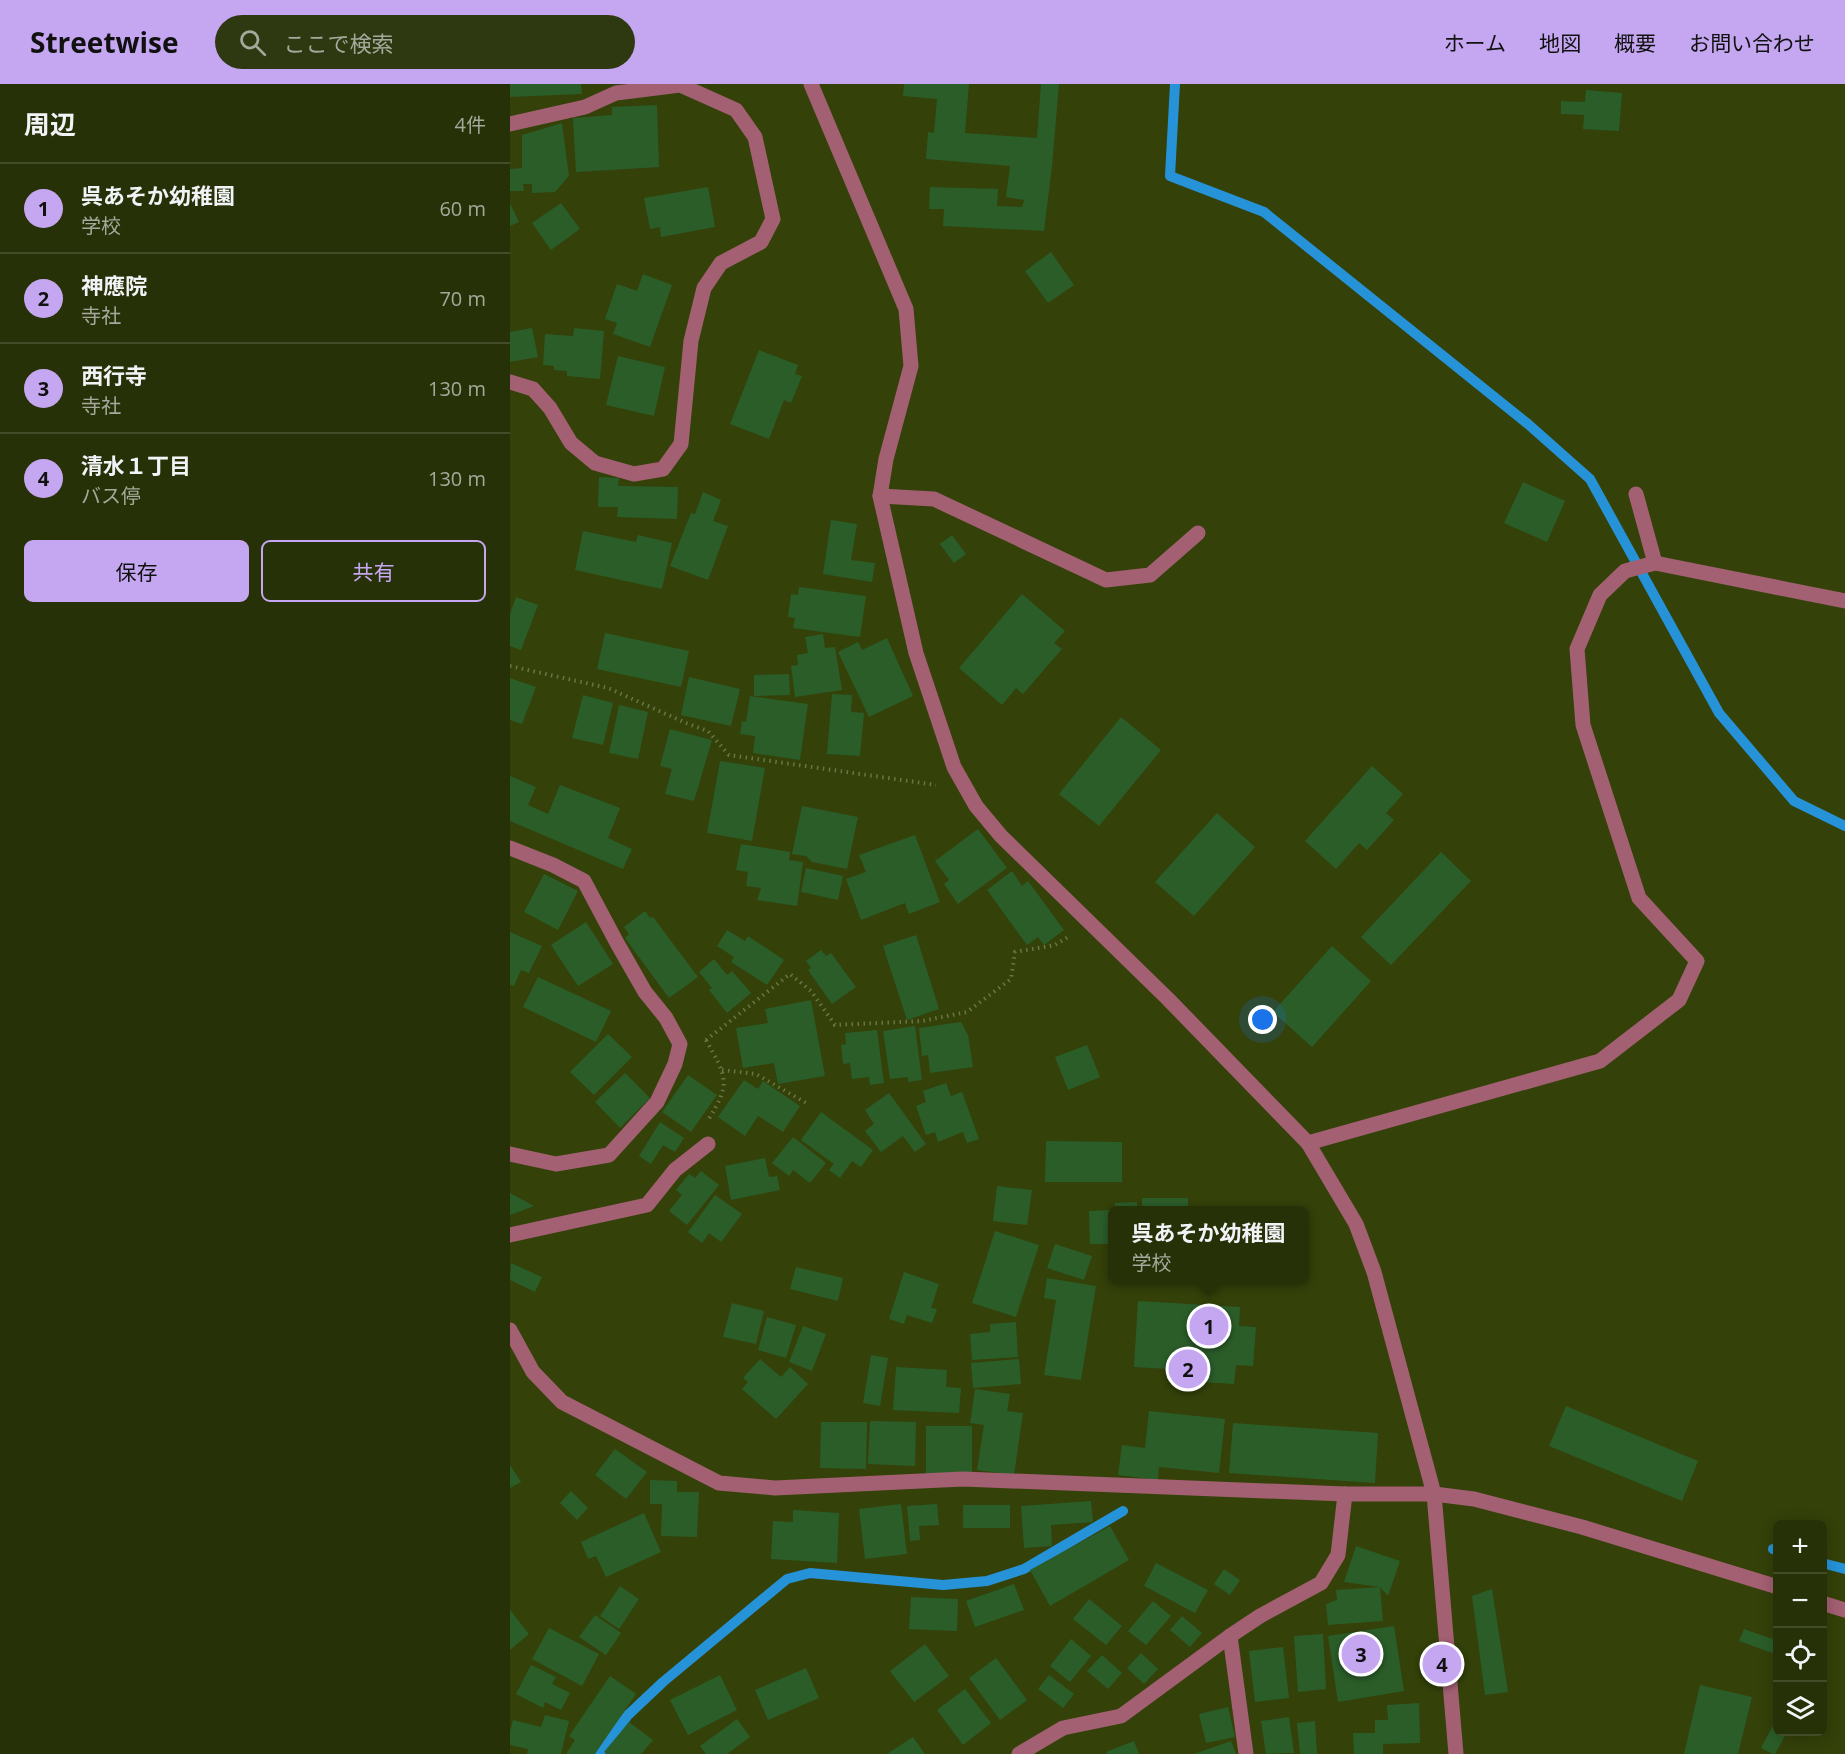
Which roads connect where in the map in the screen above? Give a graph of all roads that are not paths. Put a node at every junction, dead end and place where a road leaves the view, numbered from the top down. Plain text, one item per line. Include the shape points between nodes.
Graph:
1 (811, 84) edge
2 (510, 124) edge
3 (510, 382) edge
4 (1636, 495) dead end
5 (880, 496) junction
6 (1198, 533) dead end
7 (1651, 564) junction
8 (1845, 601) edge
9 (510, 848) edge
10 (1308, 1143) junction
11 (708, 1144) dead end
12 (510, 1154) edge
13 (510, 1235) edge
14 (510, 1330) edge
15 (1346, 1494) junction
16 (1434, 1494) junction
17 (1773, 1585) edge
18 (1827, 1604) edge
19 (1845, 1610) edge
20 (1230, 1636) junction
21 (1018, 1754) edge
22 (1246, 1754) edge
23 (1456, 1754) edge

1 - 5 street via 906,309 911,366
2 - 3 street via 585,107 616,93 680,85 736,110 755,137 773,219 761,242 721,263 704,288 691,341 681,444 663,469 634,474 595,463 571,443 533,389
4 - 7 street
5 - 6 street via 934,500 1106,580 1150,575
5 - 10 street via 916,653 954,767 976,806 1001,836
7 - 8 street
7 - 10 street via 1625,571 1600,595 1577,649 1583,725 1639,898 1697,961 1679,1000 1600,1061
9 - 12 street via 584,881 645,992 680,1044 657,1102 609,1155 556,1164
10 - 16 street via 1356,1224 1374,1272
11 - 13 street via 675,1170 647,1205
14 - 15 street via 532,1372 562,1402 719,1483 775,1488 963,1479
15 - 16 street
15 - 20 street via 1338,1555 1322,1583
16 - 17 street via 1474,1499 1582,1527
16 - 23 street
18 - 19 street
20 - 21 street via 1121,1716 1063,1728
20 - 22 street

